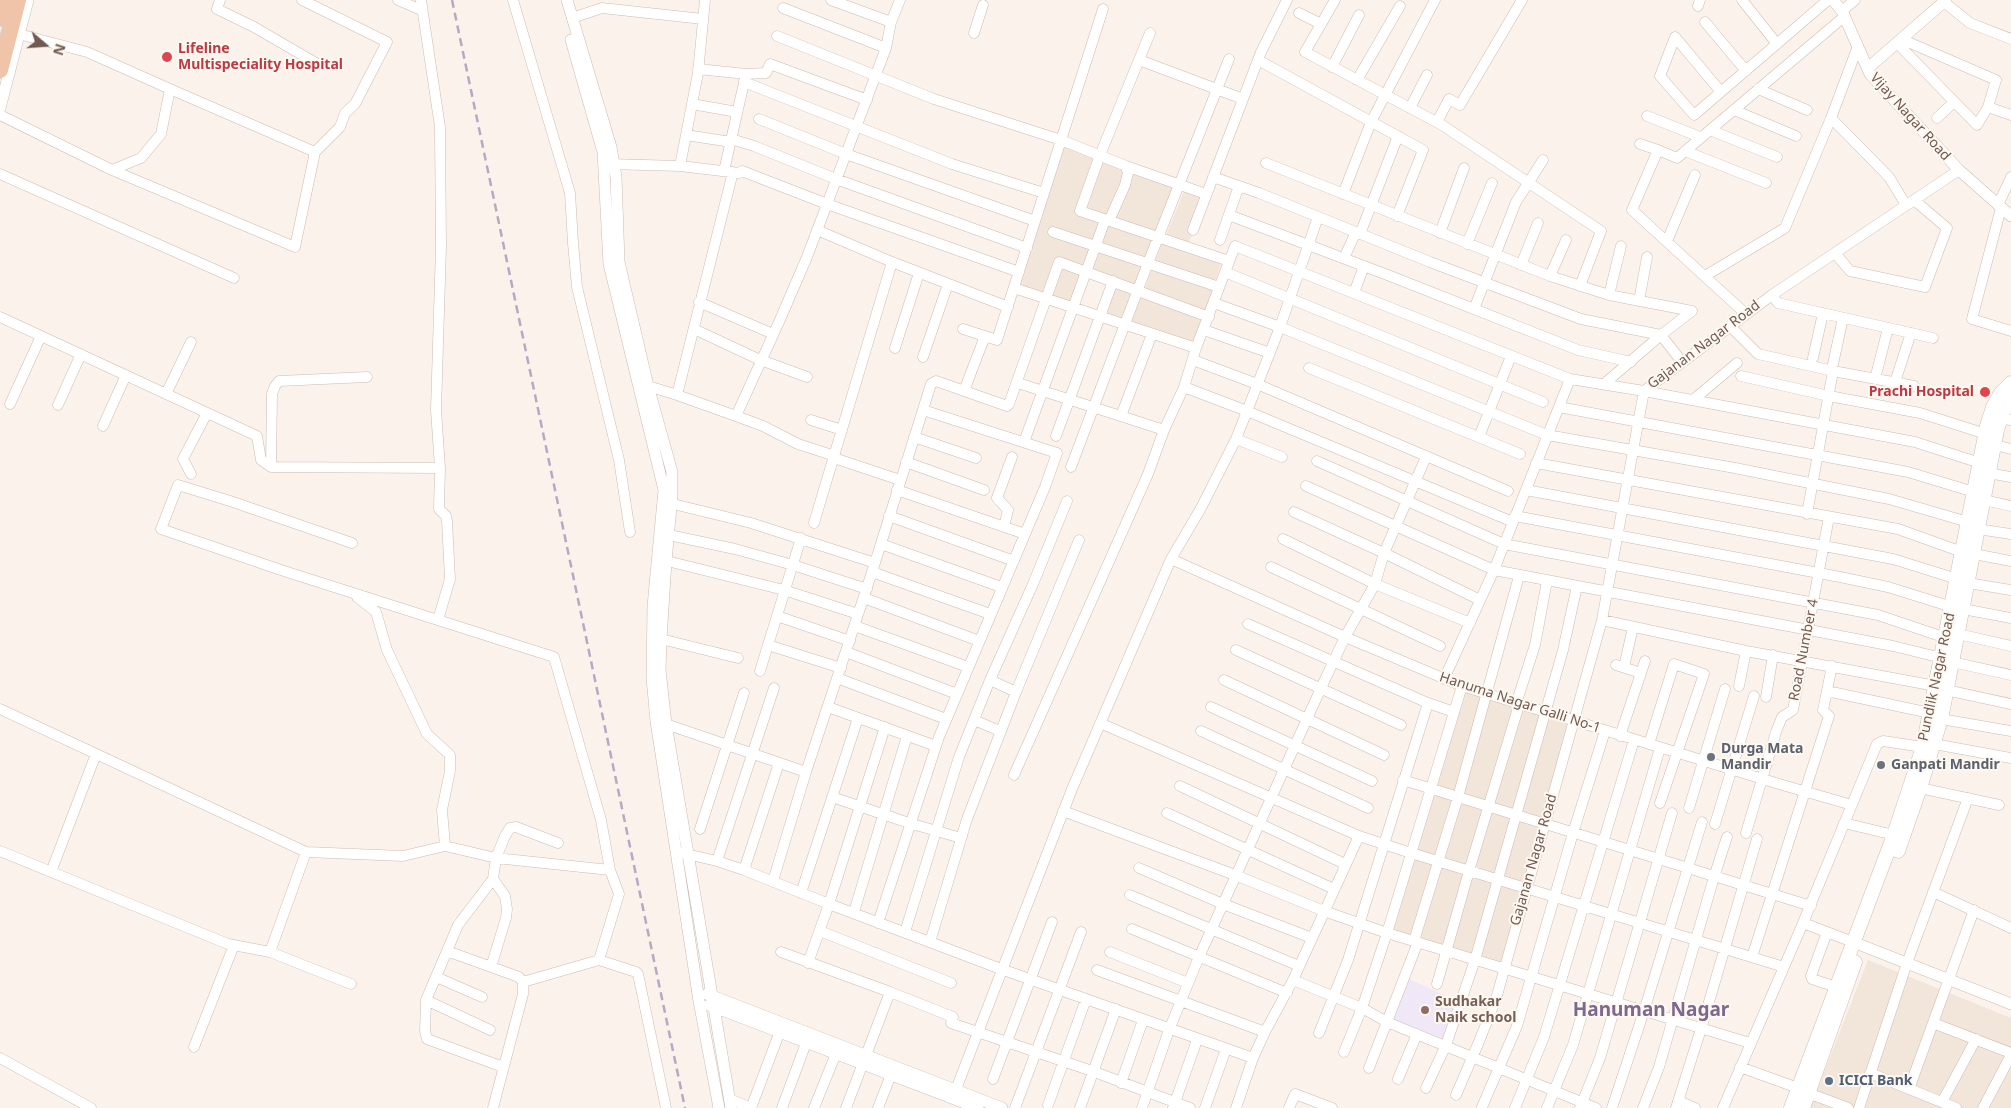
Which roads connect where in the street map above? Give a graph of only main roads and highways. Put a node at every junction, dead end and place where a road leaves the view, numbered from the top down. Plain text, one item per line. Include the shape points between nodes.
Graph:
1 (4, 0) edge
2 (18, 0) edge
3 (0, 18) edge
4 (0, 70) edge
5 (2011, 384) edge
6 (2011, 400) edge
7 (2006, 420) edge
8 (1990, 440) junction
9 (1928, 746) junction
10 (1857, 943) junction
11 (1803, 1090) junction
12 (1791, 1108) edge
13 (1803, 1108) edge

1 - 3 highway
2 - 4 highway via 15,33
5 - 8 main road, Pundlik Nagar Road via 1993,407
6 - 7 main road, Pundlik Nagar Road
7 - 8 main road, Pundlik Nagar Road
8 - 9 main road, Pundlik Nagar Road
9 - 10 main road, Pundlik Nagar Road
9 - 10 main road, Pundlik Nagar Road via 1909,822
10 - 11 main road, Pundlik Nagar Road
10 - 11 main road, Pundlik Nagar Road via 1836,987
11 - 12 main road, Pundlik Nagar Road
11 - 13 main road, Pundlik Nagar Road

